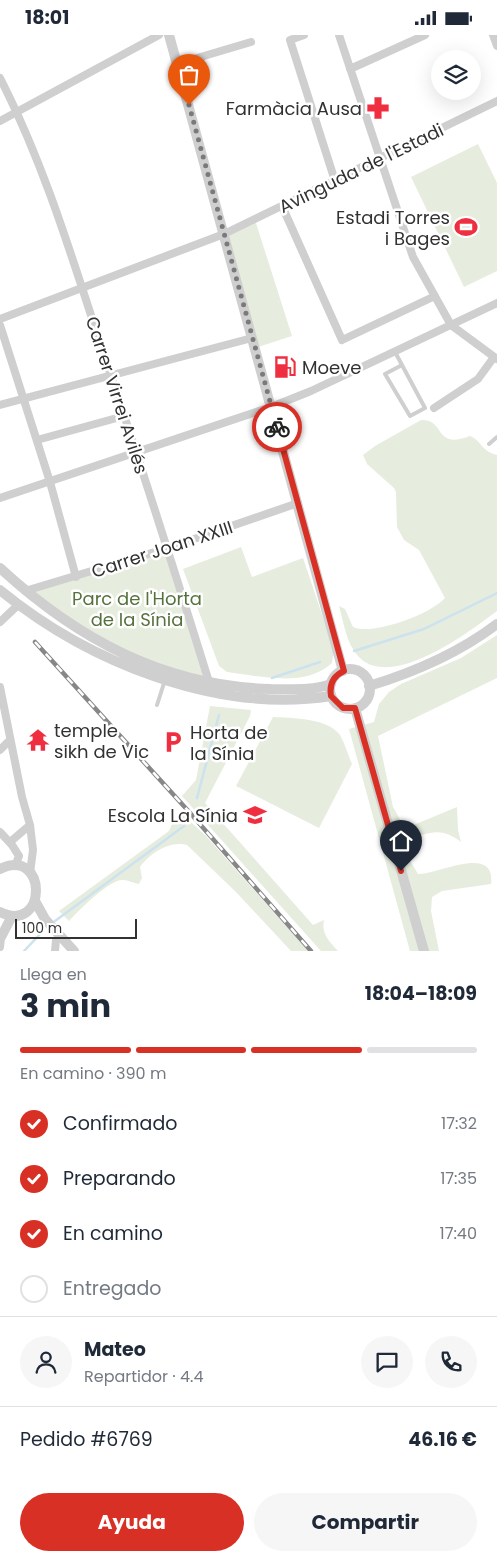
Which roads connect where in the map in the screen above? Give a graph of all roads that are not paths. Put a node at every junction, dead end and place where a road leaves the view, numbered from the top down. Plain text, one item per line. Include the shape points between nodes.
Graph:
1 (159, 35) edge
2 (169, 35) edge
3 (304, 35) edge
4 (339, 35) edge
5 (425, 35) edge
6 (493, 35) edge
7 (250, 43) dead end
8 (497, 46) edge
9 (177, 64) junction
10 (350, 69) junction
11 (0, 78) edge
12 (497, 101) edge
13 (17, 111) junction
14 (0, 121) edge
15 (380, 159) junction
16 (335, 181) junction
17 (282, 206) junction
18 (224, 234) junction
19 (82, 287) junction
20 (435, 295) junction
21 (497, 303) edge
22 (0, 319) edge
23 (0, 325) edge
24 (451, 325) junction
25 (252, 338) junction
26 (395, 352) junction
27 (496, 358) edge
28 (402, 365) junction
29 (110, 374) junction
30 (24, 399) junction
31 (0, 405) edge
32 (271, 407) junction
33 (434, 408) dead end
34 (124, 416) junction
35 (497, 437) edge
36 (37, 439) junction
37 (489, 444) dead end
38 (136, 452) junction
39 (50, 482) junction
40 (0, 498) edge
41 (298, 503) junction
42 (168, 548) junction
43 (0, 568) edge
44 (76, 577) junction
45 (0, 590) edge
46 (25, 591) junction
47 (18, 605) junction
48 (0, 622) edge
49 (497, 625) edge
50 (344, 671) junction
51 (166, 680) junction
52 (209, 682) junction
53 (331, 684) junction
54 (369, 686) junction
55 (0, 687) edge
56 (331, 696) junction
57 (157, 705) dead end
58 (355, 708) junction
59 (10, 740) junction
60 (0, 750) edge
61 (30, 825) junction
62 (0, 832) edge
63 (10, 842) junction
64 (5, 866) edge
65 (30, 873) junction
66 (35, 901) junction
67 (0, 912) edge
68 (17, 915) junction
69 (45, 919) junction
70 (60, 937) junction
71 (0, 938) edge
72 (54, 950) edge
73 (74, 951) edge
74 (424, 951) edge

1 - 13 street
2 - 9 street
3 - 16 street via 290,40
4 - 10 street
5 - 10 street
6 - 8 street
7 - 9 street
9 - 18 street
10 - 15 street
11 - 13 street, Carrer Virrei Avilés
12 - 15 street, Avinguda de l'Estadi
13 - 14 street
13 - 19 street, Carrer Virrei Avilés
15 - 16 street, Avinguda de l'Estadi
15 - 20 street via 414,257
16 - 17 street, Avinguda de l'Estadi
17 - 18 street, Avinguda de l'Estadi
17 - 20 street via 342,340
18 - 19 street, Avinguda de l'Estadi
18 - 25 street
19 - 22 street, Avinguda de l'Estadi
19 - 29 street, Carrer Virrei Avilés
20 - 24 street
21 - 24 street
23 - 30 street
24 - 26 street
24 - 27 street
25 - 29 street
25 - 32 street
26 - 28 lane
26 - 32 street
27 - 33 street via 478,379
28 - 28 lane via 385,374 410,416 425,407
29 - 30 street
29 - 34 street, Carrer Virrei Avilés
30 - 31 street
30 - 36 street
32 - 38 street
32 - 41 street
34 - 36 street
34 - 38 street, Carrer Virrei Avilés
35 - 37 lane
36 - 39 street
38 - 39 street
38 - 42 street, Carrer Virrei Avilés
39 - 40 street
39 - 44 street
41 - 42 street, Carrer Joan XXIII
41 - 50 street
42 - 44 street, Carrer Joan XXIII
42 - 52 street, Carrer Virrei Avilés
43 - 46 street
44 - 46 street, Carrer Joan XXIII
45 - 47 street
46 - 52 street via 100,644 156,669
47 - 48 street
47 - 51 street via 84,646
49 - 54 street via 441,659
50 - 53 street via 338,673
50 - 54 street via 357,671 367,679
51 - 56 street via 223,695 298,700
51 - 57 lane
52 - 53 street via 255,688 314,689
53 - 56 street
54 - 58 street via 368,697
55 - 59 street
56 - 58 street via 343,708
58 - 74 street
59 - 60 street
59 - 61 street
61 - 63 street
61 - 65 street via 33,850
62 - 63 street
63 - 64 street via 19,856
64 - 65 street
65 - 66 street via 37,885
66 - 68 street via 30,909
66 - 69 street
67 - 68 street
68 - 69 street
68 - 71 street
69 - 70 street
70 - 72 street
70 - 73 street

